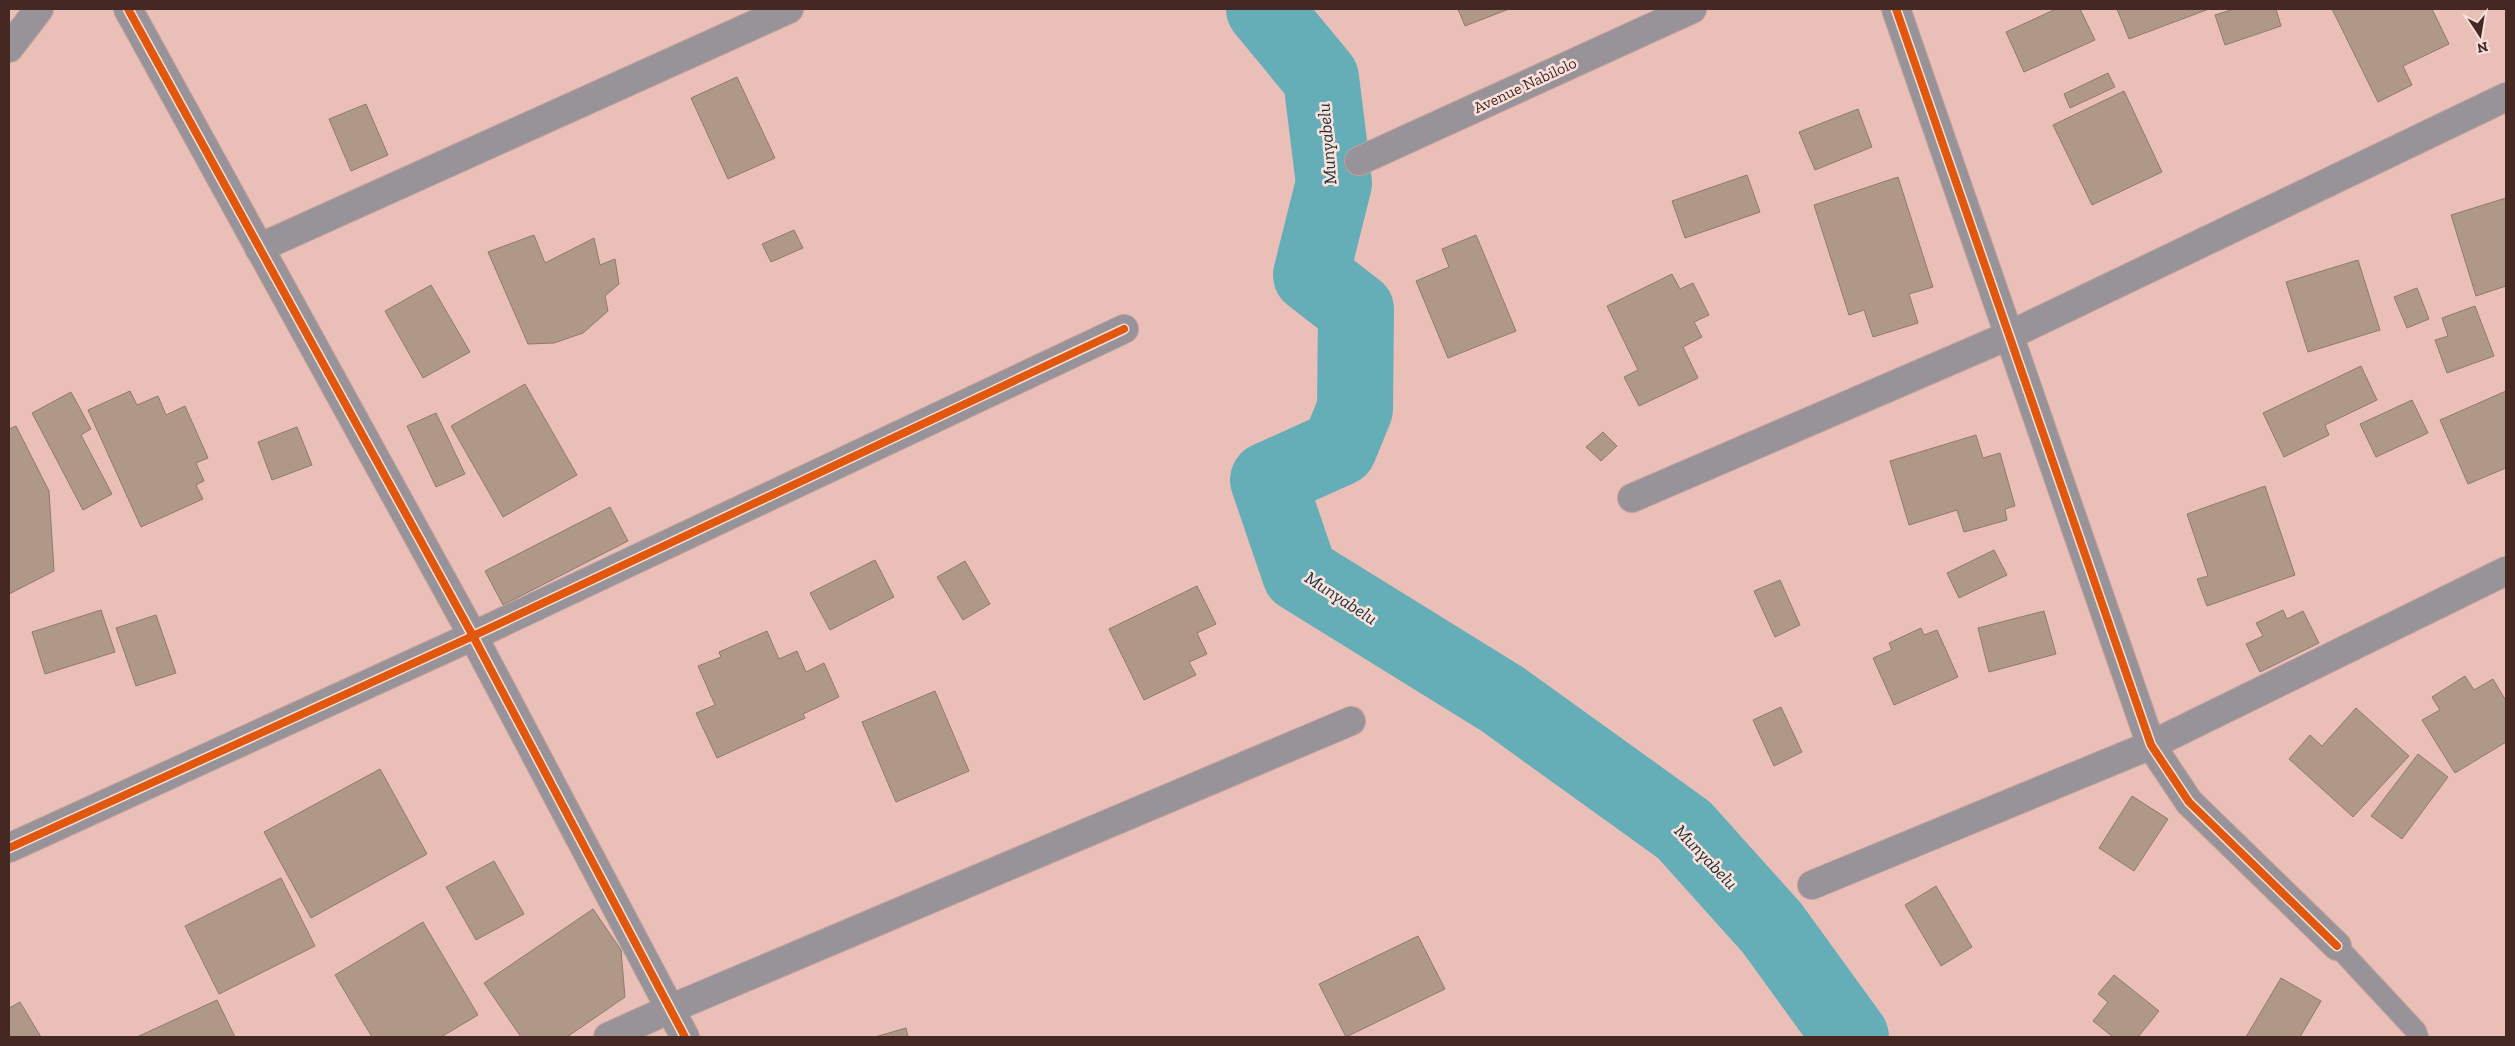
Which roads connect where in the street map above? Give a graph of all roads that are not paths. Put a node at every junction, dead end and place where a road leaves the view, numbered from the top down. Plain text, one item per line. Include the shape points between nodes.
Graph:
1 (39, 9) edge
2 (128, 9) edge
3 (789, 9) edge
4 (1692, 9) edge
5 (1896, 9) edge
6 (9, 48) edge
7 (2506, 97) edge
8 (1359, 161) dead end
9 (260, 248) junction
10 (1124, 329) dead end
11 (2010, 335) junction
12 (1632, 498) dead end
13 (2506, 571) edge
14 (473, 636) junction
15 (1351, 721) dead end
16 (2151, 745) junction
17 (9, 848) edge
18 (1812, 884) dead end
19 (2337, 946) joint
20 (670, 1009) junction
21 (608, 1037) edge
22 (685, 1037) edge
23 (2418, 1037) edge

1 - 6 street
2 - 9 street
3 - 9 street
4 - 8 street, Avenue Nabilolo
5 - 11 street
7 - 11 street
9 - 14 street
10 - 14 street
11 - 12 street
11 - 16 street
13 - 16 street
14 - 17 street
14 - 20 street
15 - 20 street
16 - 18 street
16 - 19 street via 2189,802
19 - 23 lane
20 - 21 street
20 - 22 street

